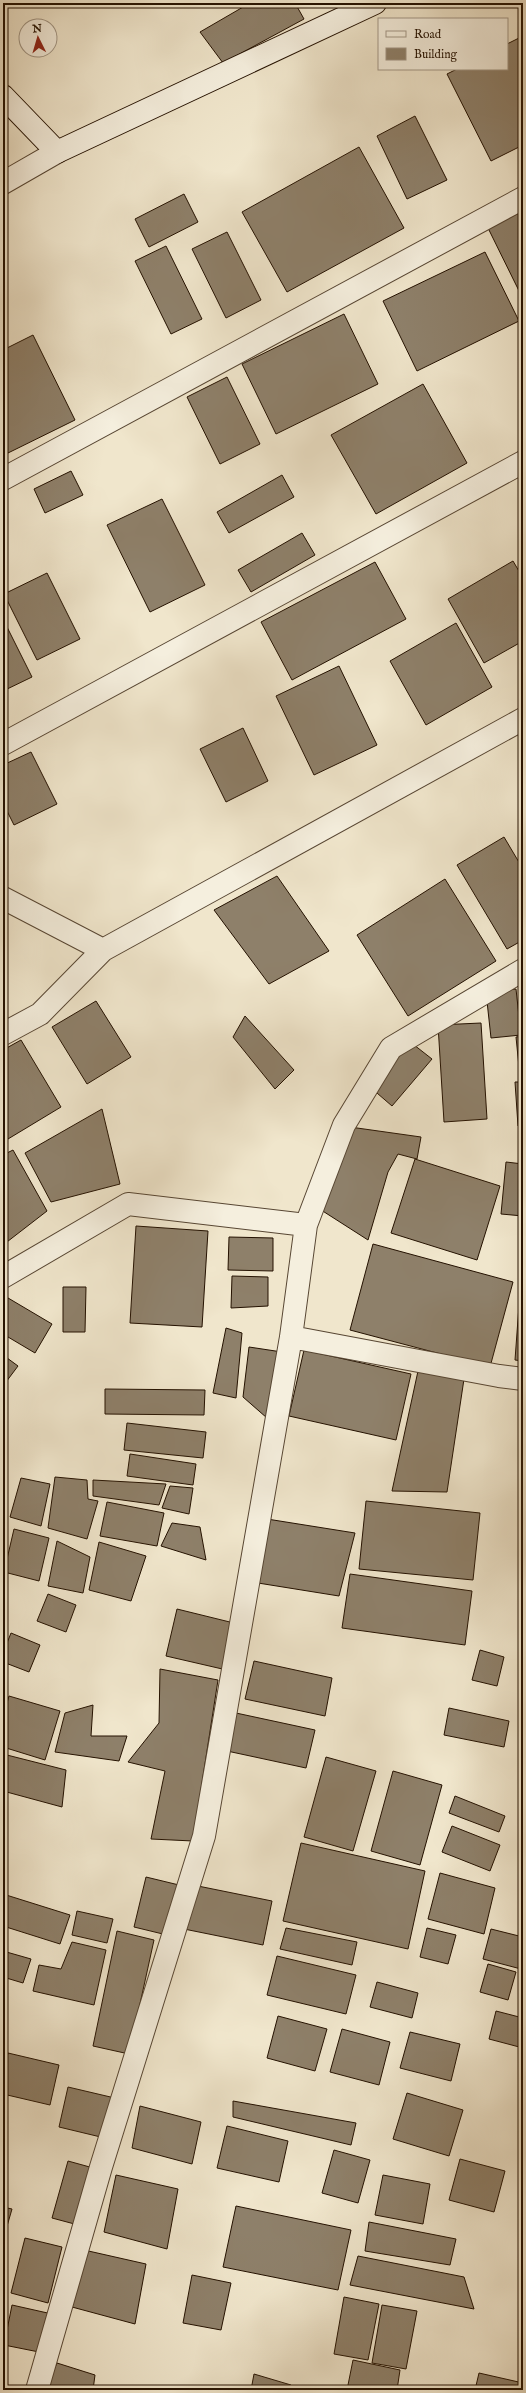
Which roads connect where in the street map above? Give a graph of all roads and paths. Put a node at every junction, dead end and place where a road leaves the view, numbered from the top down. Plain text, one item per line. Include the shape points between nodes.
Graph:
1 (375, 3) edge
2 (3, 96) edge
3 (57, 152) junction
4 (3, 183) edge
5 (523, 198) edge
6 (523, 462) edge
7 (3, 479) edge
8 (523, 719) edge
9 (3, 744) edge
10 (3, 898) edge
11 (104, 950) junction
12 (523, 970) edge
13 (3, 1034) edge
14 (306, 1225) junction
15 (3, 1277) edge
16 (291, 1337) junction
17 (523, 1378) edge
18 (37, 2390) edge

1 - 3 street
2 - 3 street
3 - 4 street
5 - 7 street
6 - 9 street
8 - 11 street
10 - 11 street
11 - 13 street via 40,1014
12 - 14 street via 391,1048 344,1125
14 - 15 street via 128,1204
14 - 16 street
16 - 17 street via 499,1376
16 - 18 street via 204,1836 101,2167

